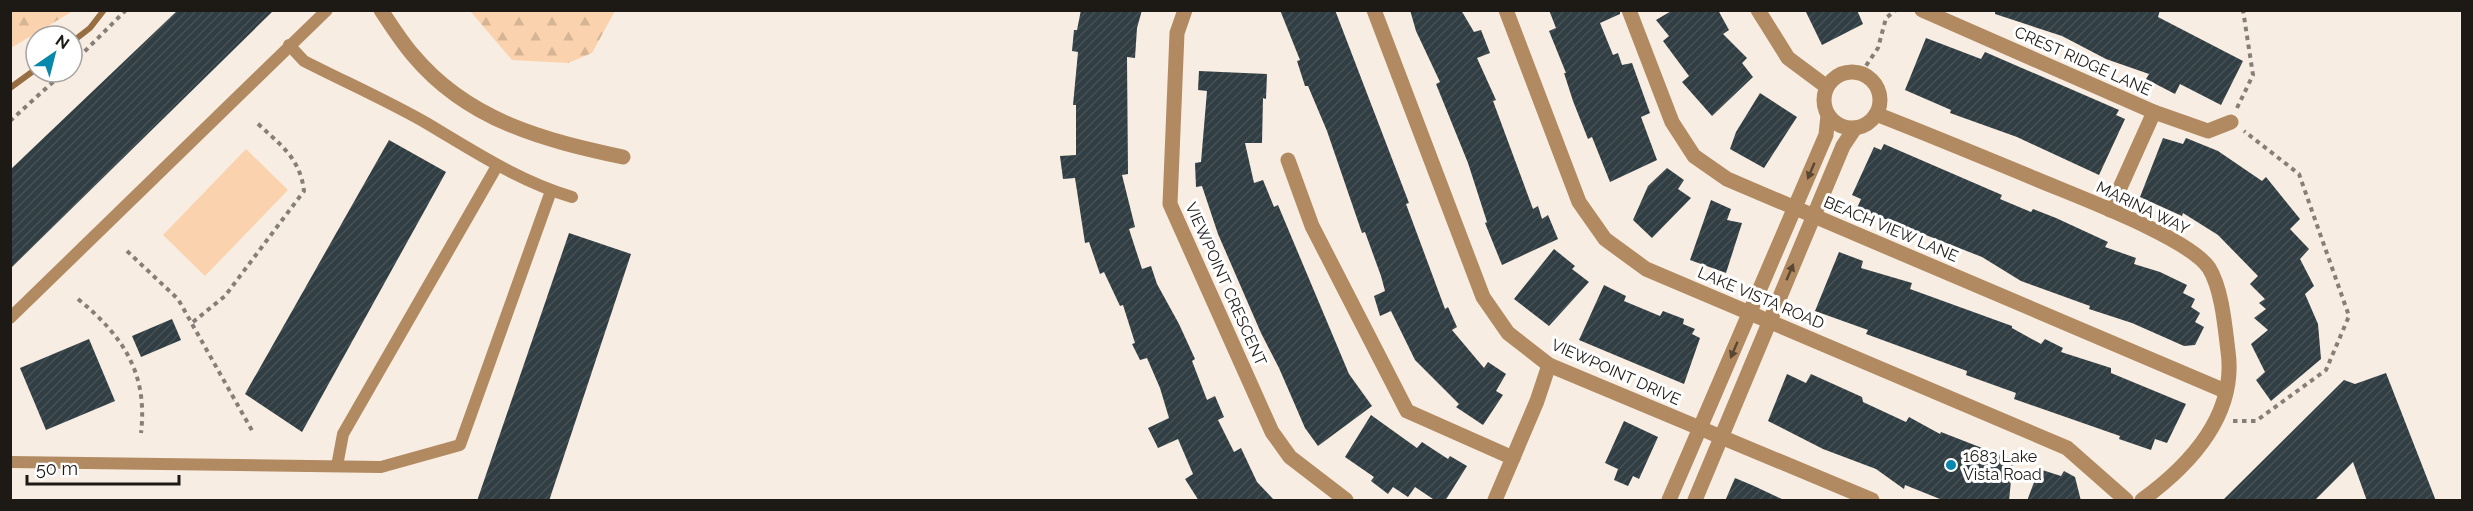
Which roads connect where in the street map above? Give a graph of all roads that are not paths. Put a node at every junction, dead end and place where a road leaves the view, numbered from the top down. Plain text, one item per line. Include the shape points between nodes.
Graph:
1 (327, 10) edge
2 (381, 10) edge
3 (1185, 10) edge
4 (1374, 10) edge
5 (1506, 10) edge
6 (1629, 10) edge
7 (1758, 10) edge
8 (1922, 10) edge
9 (289, 45) junction
10 (1827, 87) junction
11 (2154, 112) junction
12 (1876, 114) junction
13 (1828, 115) junction
14 (2231, 122) road end
15 (1855, 128) junction
16 (623, 157) dead end
17 (1288, 160) dead end
18 (497, 166) junction
19 (551, 191) junction
20 (572, 197) dead end
21 (1795, 208) junction
22 (2110, 210) junction
23 (1814, 216) junction
24 (1750, 313) junction
25 (10, 318) edge
26 (1770, 321) junction
27 (1549, 365) junction
28 (2225, 392) junction
29 (1700, 429) junction
30 (1721, 437) junction
31 (1513, 458) junction
32 (10, 462) edge
33 (336, 466) junction
34 (1346, 501) edge
35 (1495, 501) edge
36 (1669, 501) edge
37 (1695, 501) edge
38 (1872, 501) edge
39 (2126, 501) edge
40 (2142, 501) edge

1 - 9 lane
2 - 16 street via 413,56 447,87 487,114 525,133
3 - 34 street, VIEWPOINT CRESCENT via 1177,33 1170,204 1272,432 1290,457
4 - 27 street, VIEWPOINT DRIVE via 1483,297 1508,333
5 - 24 street, LAKE VISTA ROAD via 1579,202 1605,239 1646,269
6 - 21 street, BEACH VIEW LANE via 1672,122 1694,156 1727,179
7 - 10 street via 1788,58
8 - 11 street, CREST RIDGE LANE
9 - 18 lane via 304,61 425,123
9 - 25 lane
10 - 12 street via 1838,75 1861,74 1875,85 1879,94
10 - 13 street via 1824,96
11 - 14 street, CREST RIDGE LANE via 2208,131
11 - 22 street
12 - 15 street
12 - 22 street, MARINA WAY
13 - 15 street via 1843,127
13 -> 21 street via 1826,135
15 - 23 street via 1843,146
17 - 31 street via 1312,226 1407,411
18 - 19 lane
18 - 33 lane via 343,434
19 - 20 lane
19 - 33 lane via 460,445 381,467
21 - 23 street, BEACH VIEW LANE
21 - 24 street
22 - 28 street, MARINA WAY via 2180,244 2208,267 2223,309 2231,368
26 -> 23 street
23 - 28 street, BEACH VIEW LANE
24 - 26 street, LAKE VISTA ROAD
24 -> 29 street
26 - 30 street
26 - 39 street, LAKE VISTA ROAD via 2067,448
27 - 29 street, VIEWPOINT DRIVE
27 - 31 street
28 - 40 street, MARINA WAY via 2217,421 2189,462
29 - 30 street, VIEWPOINT DRIVE
29 - 36 street
30 - 37 street
30 - 38 street, VIEWPOINT DRIVE
31 - 35 street
32 - 33 lane

